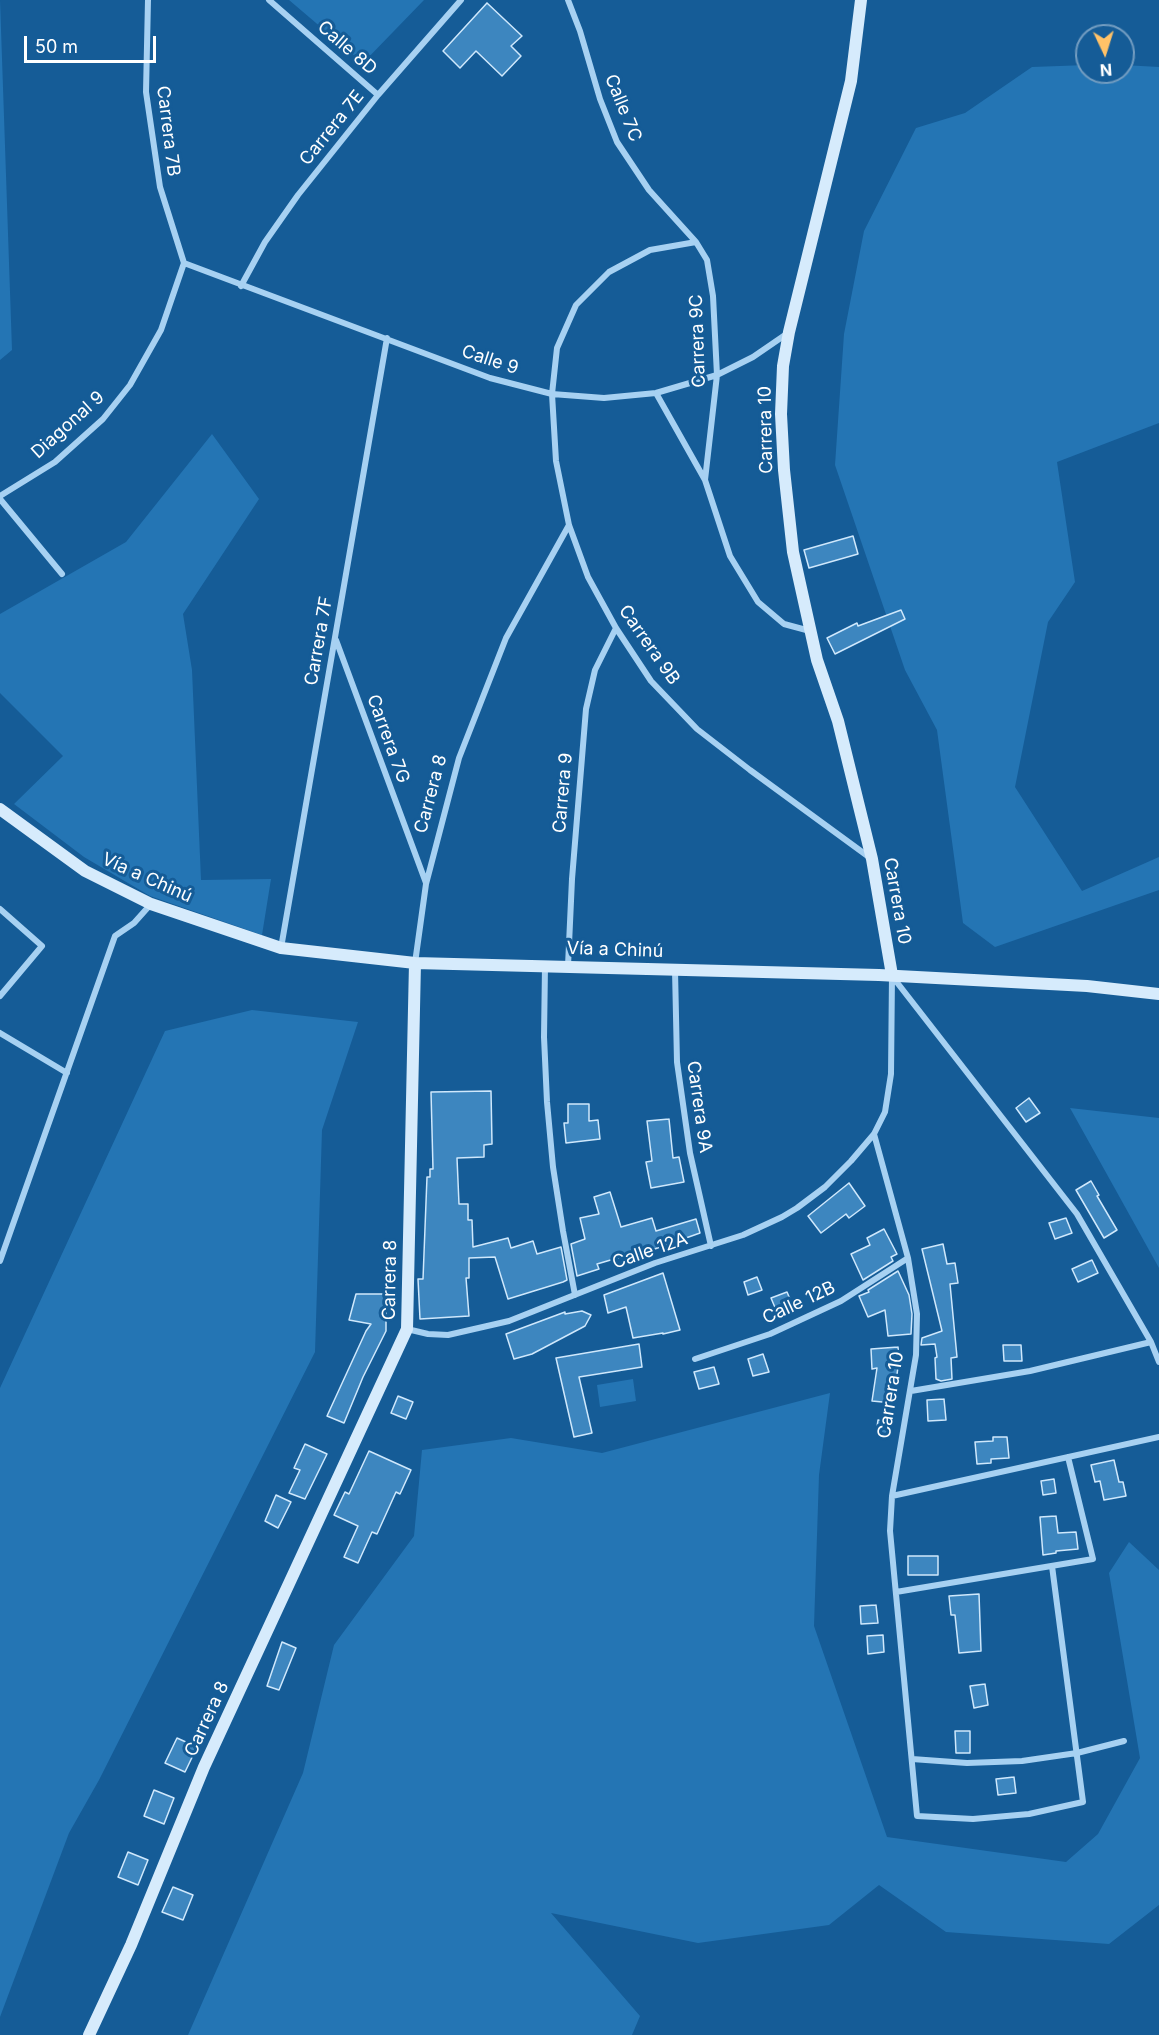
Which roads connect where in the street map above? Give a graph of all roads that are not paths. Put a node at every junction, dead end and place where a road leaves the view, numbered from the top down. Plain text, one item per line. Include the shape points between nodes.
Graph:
1 (148, 0) edge
2 (269, 0) edge
3 (461, 0) edge
4 (568, 0) edge
5 (861, 0) edge
6 (378, 95) junction
7 (696, 242) junction
8 (184, 263) junction
9 (241, 286) junction
10 (789, 332) junction
11 (387, 338) junction
12 (717, 375) junction
13 (656, 393) junction
14 (552, 394) junction
15 (705, 480) junction
16 (0, 497) edge
17 (569, 525) junction
18 (63, 573) dead end
19 (616, 628) junction
20 (810, 631) junction
21 (335, 638) junction
22 (0, 809) edge
23 (872, 859) junction
24 (426, 884) junction
25 (151, 904) junction
26 (0, 909) edge
27 (281, 948) junction
28 (415, 963) junction
29 (545, 966) junction
30 (568, 966) junction
31 (675, 970) junction
32 (892, 975) junction
33 (1159, 994) edge
34 (0, 996) edge
35 (0, 1033) edge
36 (67, 1073) junction
37 (874, 1134) junction
38 (711, 1246) junction
39 (908, 1258) junction
40 (0, 1261) edge
41 (576, 1295) junction
42 (407, 1329) junction
43 (1151, 1342) junction
44 (695, 1359) dead end
45 (1159, 1362) edge
46 (911, 1390) junction
47 (1159, 1437) edge
48 (1068, 1457) junction
49 (892, 1496) junction
50 (1052, 1566) junction
51 (896, 1592) junction
52 (1124, 1741) dead end
53 (1077, 1753) junction
54 (912, 1759) junction
55 (90, 2035) edge

1 - 8 street, Carrera 7B via 146,92 160,187
2 - 6 street, Calle 8D
3 - 6 street, Carrera 7E
4 - 7 street, Calle 7C via 617,142 649,190
5 - 10 street, Carrera 10 via 851,81
6 - 9 street, Carrera 7E via 298,195 265,242
7 - 12 street, Carrera 9C via 709,269
7 - 14 street via 650,250 629,261 609,272 576,305 557,348
8 - 9 street, Calle 9
8 - 16 street, Diagonal 9 via 161,330 123,394 103,419 55,462
9 - 11 street, Calle 9
10 - 12 street, Calle 9 via 753,357
10 - 20 street, Carrera 10 via 783,366 783,470 793,552
11 - 14 street, Calle 9 via 490,378
11 - 21 street, Carrera 7F
12 - 13 street, Calle 9
12 - 15 street, Carrera 9C
13 - 14 street, Calle 9 via 604,398
13 - 15 street, Carrera 9C
14 - 17 street, Carrera 9B via 556,461
15 - 20 street, Carrera 9C via 730,556 758,602 784,624
16 - 18 street
17 - 19 street, Carrera 9B via 588,577
17 - 24 street, Carrera 8 via 506,638 459,758
19 - 23 street, Carrera 9B via 651,681 697,729
19 - 30 street, Carrera 9 via 595,670 585,709
20 - 23 street, Carrera 10 via 838,721
21 - 24 street, Carrera 7G
21 - 27 street, Carrera 7F
22 - 25 street, Vía a Chinú via 85,871
23 - 32 street, Carrera 10
24 - 28 street, Carrera 8
25 - 27 street, Vía a Chinú
25 - 36 street via 115,936
26 - 34 street via 42,946
27 - 28 street, Vía a Chinú
28 - 29 street, Vía a Chinú
28 - 42 street, Carrera 8
29 - 30 street, Vía a Chinú
29 - 41 street via 547,1102 561,1221
30 - 31 street, Vía a Chinú
31 - 32 street, Vía a Chinú
31 - 38 street, Carrera 9A via 677,1062 690,1153
32 - 33 street, Vía a Chinú
32 - 37 street, Carrera 10 via 889,1092
32 - 43 street via 1077,1214
35 - 36 street
36 - 40 street
37 - 38 street, Calle 12A via 825,1187 797,1208 765,1226
37 - 39 street, Carrera 10
38 - 41 street, Calle 12A via 655,1263
39 - 44 street, Calle 12B via 841,1301 770,1334
39 - 46 street, Carrera 10 via 917,1314
41 - 42 street, Calle 12A via 480,1329 448,1335
42 - 55 street, Carrera 8 via 204,1767
43 - 45 street
43 - 46 street via 1030,1371
46 - 49 street, Carrera 10
47 - 48 street
48 - 49 street
48 - 50 street via 1093,1559
49 - 51 street, Carrera 10 via 890,1531
50 - 51 street
50 - 53 street
51 - 54 street, Carrera 10
52 - 53 street
53 - 54 street via 1000,1762
53 - 54 street, Carrera 10 via 1083,1802 1029,1814 973,1819 917,1816

